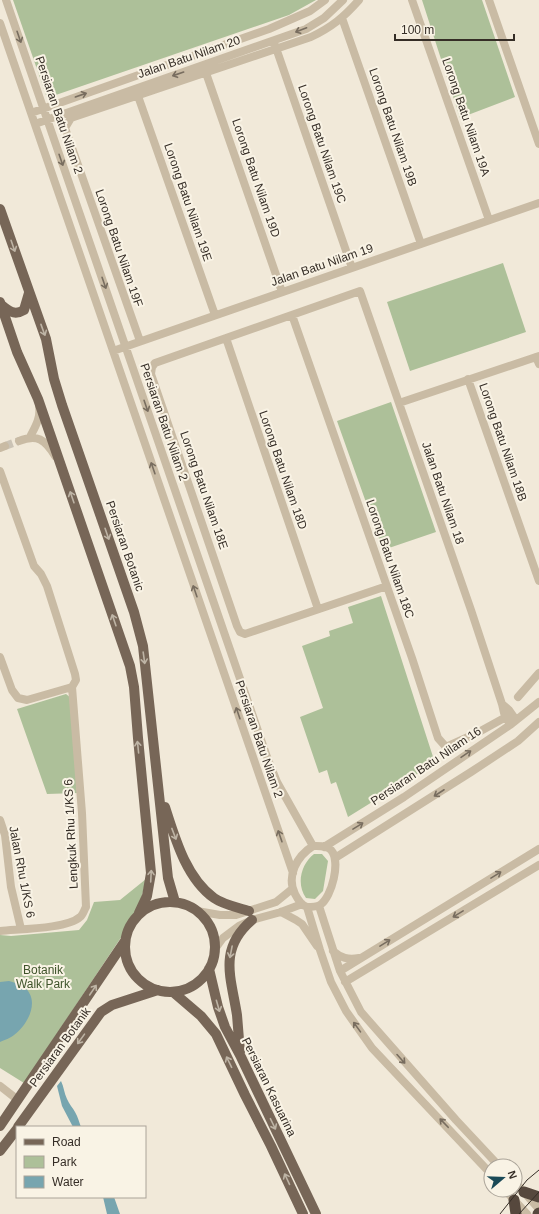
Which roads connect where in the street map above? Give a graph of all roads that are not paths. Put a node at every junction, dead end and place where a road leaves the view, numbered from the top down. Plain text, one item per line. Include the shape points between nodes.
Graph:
1 (6, 0) edge
2 (325, 0) edge
3 (343, 0) edge
4 (359, 0) edge
5 (412, 0) edge
6 (489, 0) edge
7 (342, 18) junction
8 (0, 23) edge
9 (269, 29) junction
10 (273, 40) junction
11 (276, 49) junction
12 (206, 72) junction
13 (138, 96) junction
14 (44, 108) junction
15 (31, 113) junction
16 (48, 120) junction
17 (35, 124) junction
18 (539, 144) edge
19 (539, 203) edge
20 (0, 209) edge
21 (489, 220) junction
22 (421, 244) junction
23 (352, 268) junction
24 (282, 292) junction
25 (29, 293) junction
26 (1, 303) edge
27 (214, 315) junction
28 (292, 315) junction
29 (226, 338) junction
30 (140, 341) junction
31 (125, 346) junction
32 (113, 351) junction
33 (538, 359) edge
34 (468, 380) junction
35 (38, 399) junction
36 (399, 403) junction
37 (30, 437) junction
38 (19, 441) tunnel mouth
39 (61, 467) junction
40 (0, 471) edge
41 (539, 581) edge
42 (387, 586) junction
43 (318, 609) junction
44 (0, 657) edge
45 (235, 664) junction
46 (222, 669) junction
47 (539, 673) edge
48 (72, 687) junction
49 (518, 697) dead end
50 (539, 702) edge
51 (510, 721) junction
52 (539, 722) edge
53 (159, 784) junction
54 (0, 820) edge
55 (312, 846) junction
56 (324, 846) junction
57 (539, 849) edge
58 (335, 858) junction
59 (539, 865) edge
60 (293, 873) junction
61 (292, 889) junction
62 (175, 902) junction
63 (304, 905) junction
64 (319, 906) junction
65 (197, 911) junction
66 (281, 912) junction
67 (139, 913) junction
68 (434, 913) junction
69 (250, 915) junction
70 (441, 924) junction
71 (21, 929) junction
72 (0, 931) edge
73 (125, 941) junction
74 (215, 949) junction
75 (320, 950) junction
76 (333, 950) junction
77 (362, 957) junction
78 (209, 968) junction
79 (340, 971) junction
80 (345, 982) junction
81 (158, 990) junction
82 (173, 992) junction
83 (241, 1058) junction
84 (0, 1086) edge
85 (18, 1100) junction
86 (0, 1126) edge
87 (19, 1126) edge
88 (16, 1131) edge
89 (0, 1151) edge
90 (492, 1158) edge
91 (483, 1166) edge
92 (524, 1192) joint
93 (539, 1197) edge
94 (514, 1200) joint
95 (539, 1209) edge
96 (303, 1214) edge
97 (316, 1214) edge
98 (516, 1214) edge
99 (527, 1214) edge

1 -> 14 street, Persiaran Batu Nilam 2
2 - 9 street, Jalan Batu Nilam 20 via 310,11
3 -> 10 street, Jalan Batu Nilam 20 via 324,18 306,29
4 - 7 street
5 - 21 street, Lorong Batu Nilam 19A
6 - 18 street
7 - 11 street via 317,34
7 - 22 street, Lorong Batu Nilam 19B
8 - 15 street, Persiaran Batu Nilam 2
9 - 10 street, Lorong Batu Nilam 19C
14 -> 9 street, Jalan Batu Nilam 20
10 - 11 street, Lorong Batu Nilam 19C
10 -> 16 street, Jalan Batu Nilam 20
11 - 12 street
11 - 23 street, Lorong Batu Nilam 19C
12 - 13 street
12 - 24 street, Lorong Batu Nilam 19D
13 - 27 street, Lorong Batu Nilam 19E
13 - 30 street, Lorong Batu Nilam 19F via 71,118 65,128
14 - 15 street, Jalan Batu Nilam 20
14 - 16 street, Persiaran Batu Nilam 2
15 - 17 street, Persiaran Batu Nilam 2
16 - 17 street, Jalan Batu Nilam 20
16 -> 31 street, Persiaran Batu Nilam 2
17 - 32 street, Persiaran Batu Nilam 2
19 - 21 street, Jalan Batu Nilam 19
20 -> 25 main road, Persiaran Botanic
21 - 22 street, Jalan Batu Nilam 19
22 - 23 street, Jalan Batu Nilam 19
23 - 24 street, Jalan Batu Nilam 19
24 - 27 street, Jalan Batu Nilam 19
25 - 26 main road via 24,310 20,313 14,313
25 -> 53 main road, Persiaran Botanic via 46,339 62,405 138,627 146,668
26 - 35 main road via 17,352
27 - 30 street, Jalan Batu Nilam 19
28 - 29 street
28 - 36 street, Jalan Batu Nilam 18 via 360,290
28 - 42 street, Lorong Batu Nilam 18C
29 - 43 street, Lorong Batu Nilam 18D
29 - 43 street, Lorong Batu Nilam 18E via 156,363 151,374 240,632 245,634
30 - 31 street, Jalan Batu Nilam 19
31 - 32 street, Jalan Batu Nilam 19
31 -> 45 street, Persiaran Batu Nilam 2
46 -> 32 street, Persiaran Batu Nilam 2
33 - 34 street
34 - 36 street
34 - 41 street, Lorong Batu Nilam 18B
35 - 37 street via 39,417
35 - 39 main road
36 - 51 street, Jalan Batu Nilam 18 via 502,704 509,710
37 - 38 street
37 - 39 street via 43,440
67 -> 39 main road via 147,896 152,873 134,686 130,666
40 - 48 street, Lengkuk Rhu 1/KS 6 via 34,566 47,586 75,674 76,680
42 - 43 street
42 - 51 street, Lorong Batu Nilam 18C via 438,738 446,747
44 - 48 street via 12,690 18,698 27,700
45 - 46 street
45 - 55 street, Persiaran Batu Nilam 2 via 277,782
60 -> 46 street, Persiaran Batu Nilam 2
47 - 49 street
48 - 71 street, Lengkuk Rhu 1/KS 6 via 86,906 81,917 74,921
50 - 51 street, Persiaran Batu Nilam 16
56 -> 51 street, Persiaran Batu Nilam 16 via 404,797
52 -> 58 street via 518,741
53 - 62 main road, Persiaran Botanic via 168,878
53 -> 69 main road via 179,848 200,885 215,898
54 - 71 street, Jalan Rhu 1/KS 6 via 5,835 11,887
55 - 56 street
55 - 60 street via 298,860
56 - 58 street via 331,850
68 -> 57 street
58 - 64 street via 336,869 329,892
59 -> 70 street
60 - 61 street
61 - 63 street
61 - 69 street via 276,902
62 - 65 main road
62 - 67 main road via 162,902
63 - 64 street
63 - 66 street
63 - 75 street
64 - 76 street
65 - 69 street via 227,916
65 - 74 main road via 210,928
66 - 69 street
66 - 75 street via 302,924
67 - 73 main road via 130,926
68 - 70 street
77 -> 68 street
69 - 74 street via 223,938
69 -> 83 main road via 233,945 229,971 237,1014
70 - 80 street
71 - 72 street, Lengkuk Rhu 1/KS 6
73 - 81 main road via 125,954 136,977
85 -> 73 main road, Persiaran Botanik
74 - 78 main road
91 -> 75 street via 372,1048 338,997
76 - 77 street via 340,957 350,960
76 - 79 street
77 - 79 street
78 - 82 main road via 200,980 188,988
78 -> 83 main road, Persiaran Kasuarina via 225,1027
79 - 80 street
80 -> 90 street via 361,1012
81 - 82 main road
81 -> 87 main road, Persiaran Botanik via 112,1005 101,1012
96 -> 82 main road, Persiaran Kasuarina via 216,1034 201,1016
83 -> 97 main road, Persiaran Kasuarina
84 - 85 street
85 - 86 main road, Persiaran Botanik
88 - 89 main road, Persiaran Botanik
92 - 93 highway
92 - 95 street
94 - 98 highway
94 - 99 street

